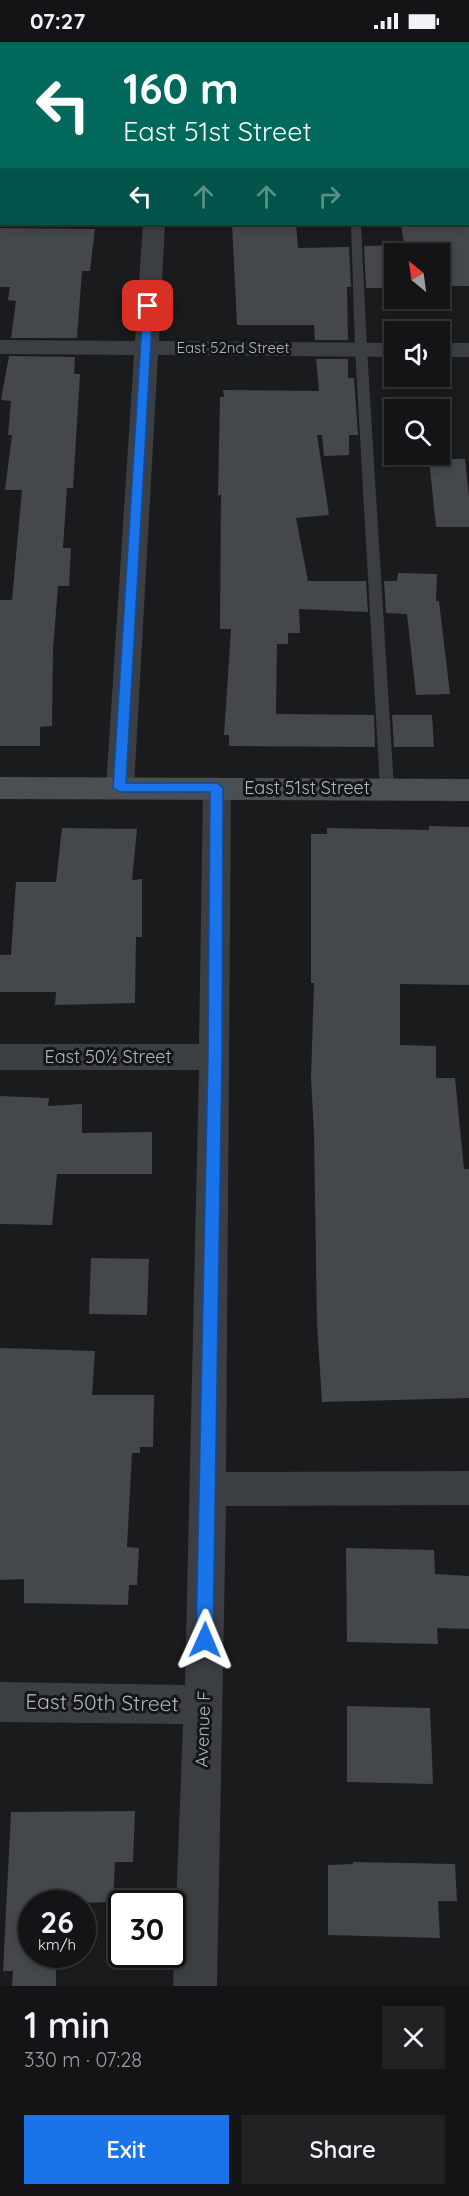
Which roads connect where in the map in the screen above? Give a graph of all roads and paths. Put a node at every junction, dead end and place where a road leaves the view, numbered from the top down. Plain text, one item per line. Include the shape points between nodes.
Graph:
1 (154, 225) edge
2 (356, 225) edge
3 (0, 347) edge
4 (145, 348) junction
5 (361, 349) junction
6 (384, 350) edge
7 (450, 350) edge
8 (469, 350) edge
9 (0, 788) edge
10 (120, 788) junction
11 (217, 788) junction
12 (387, 788) junction
13 (469, 790) edge
14 (0, 1057) edge
15 (215, 1057) junction
16 (469, 1488) edge
17 (207, 1489) junction
18 (0, 1702) edge
19 (204, 1705) junction
20 (195, 1986) edge

1 - 4 street
2 - 5 lane
3 - 4 street, East 52nd Street
4 - 5 street, East 52nd Street
4 - 10 street
5 - 6 street, East 52nd Street
5 - 12 lane
7 - 8 street
9 - 10 main road, East 51st Street
10 - 11 main road, East 51st Street
11 - 12 main road, East 51st Street
11 - 15 street, Avenue F
12 - 13 main road, East 51st Street
14 - 15 street, East 50½ Street
15 - 17 street, Avenue F
16 - 17 street
17 - 19 street, Avenue F
18 - 19 street, East 50th Street
19 - 20 street, Avenue F

